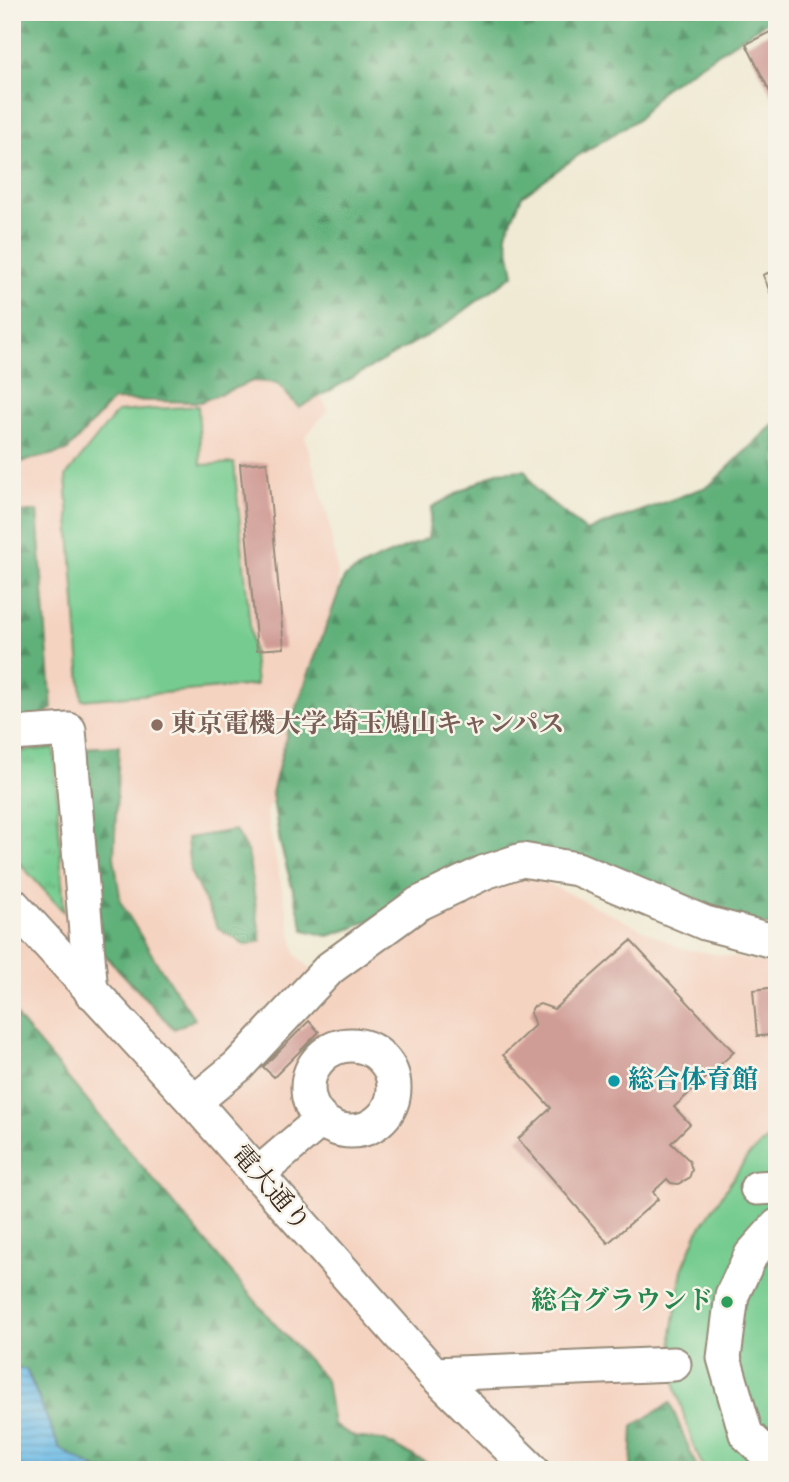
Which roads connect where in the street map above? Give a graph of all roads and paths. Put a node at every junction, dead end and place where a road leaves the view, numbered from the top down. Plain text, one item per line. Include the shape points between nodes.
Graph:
1 (12, 734) edge
2 (12, 904) edge
3 (777, 942) edge
4 (91, 992) junction
5 (194, 1102) junction
6 (321, 1120) dead end
7 (257, 1175) junction
8 (777, 1226) edge
9 (674, 1364) dead end
10 (434, 1374) junction
11 (777, 1464) edge
12 (532, 1470) edge

1 - 4 street via 69,730
2 - 4 street, 電大通り
3 - 5 street via 705,923 577,869 522,860 418,904 330,968 238,1066
4 - 5 street, 電大通り
5 - 7 street, 電大通り
6 - 7 street
7 - 10 street, 電大通り
8 - 11 street via 751,1255 732,1295 724,1358 746,1434
9 - 10 street
10 - 12 street, 電大通り

